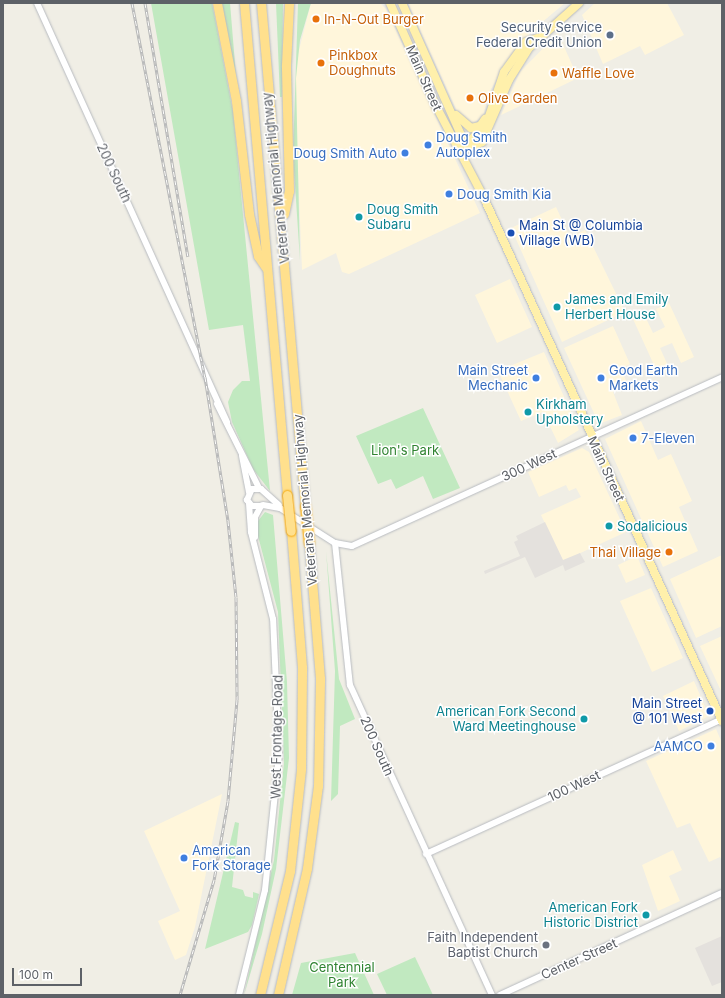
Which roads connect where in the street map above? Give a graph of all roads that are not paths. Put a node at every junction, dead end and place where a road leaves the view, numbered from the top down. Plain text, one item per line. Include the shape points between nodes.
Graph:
1 (38, 3) edge
2 (217, 3) edge
3 (244, 3) edge
4 (261, 3) edge
5 (289, 3) edge
6 (293, 3) edge
7 (390, 3) edge
8 (402, 3) edge
9 (579, 3) edge
10 (288, 30) junction
11 (537, 38) junction
12 (444, 94) junction
13 (489, 114) junction
14 (461, 151) junction
15 (283, 221) junction
16 (267, 270) junction
17 (722, 377) edge
18 (592, 437) junction
19 (241, 453) junction
20 (259, 488) junction
21 (249, 492) junction
22 (266, 495) junction
23 (249, 504) junction
24 (262, 506) junction
25 (280, 508) junction
26 (255, 539) junction
27 (335, 542) junction
28 (722, 720) edge
29 (426, 854) junction
30 (722, 893) edge
31 (238, 995) edge
32 (260, 995) edge
33 (278, 995) edge
34 (492, 995) edge
35 (500, 995) edge

1 - 19 street, 200 South
2 - 16 highway via 236,101 249,214 258,256
3 - 16 highway, Veterans Memorial Highway
4 - 15 highway, Veterans Memorial Highway via 269,117
5 - 10 highway
6 - 10 highway
7 - 14 main road, Main Street via 436,106
8 - 12 main road, Main Street
9 - 11 main road
10 - 15 highway via 289,191
11 - 13 main road via 521,48 500,78
11 - 14 main road via 510,77 482,142
12 - 13 main road via 467,127 480,126
12 - 14 main road, Main Street via 461,135
13 - 14 main road via 484,129
14 - 18 main road, Main Street
15 - 33 highway, Veterans Memorial Highway, bridge via 319,672 318,786 303,890
16 - 32 highway, Veterans Memorial Highway, bridge via 302,667 301,775 288,877
17 - 18 street, 300 West
18 - 27 street, 300 West via 367,540 352,546
18 - 28 main road, Main Street
19 - 20 street, 200 South
19 - 21 street, 200 South
20 - 21 street
20 - 22 street
21 - 23 street
22 - 24 street
22 - 25 street
23 - 24 street
23 - 26 street, West Frontage Road
24 - 25 street
24 - 26 street, West Frontage Road via 255,517
25 - 27 street
26 - 31 street, West Frontage Road via 270,597 276,642 279,754 274,826 255,936
27 - 29 street, 200 South via 350,685
28 - 29 street, 100 West
29 - 34 street, 200 South
30 - 35 street, Center Street

